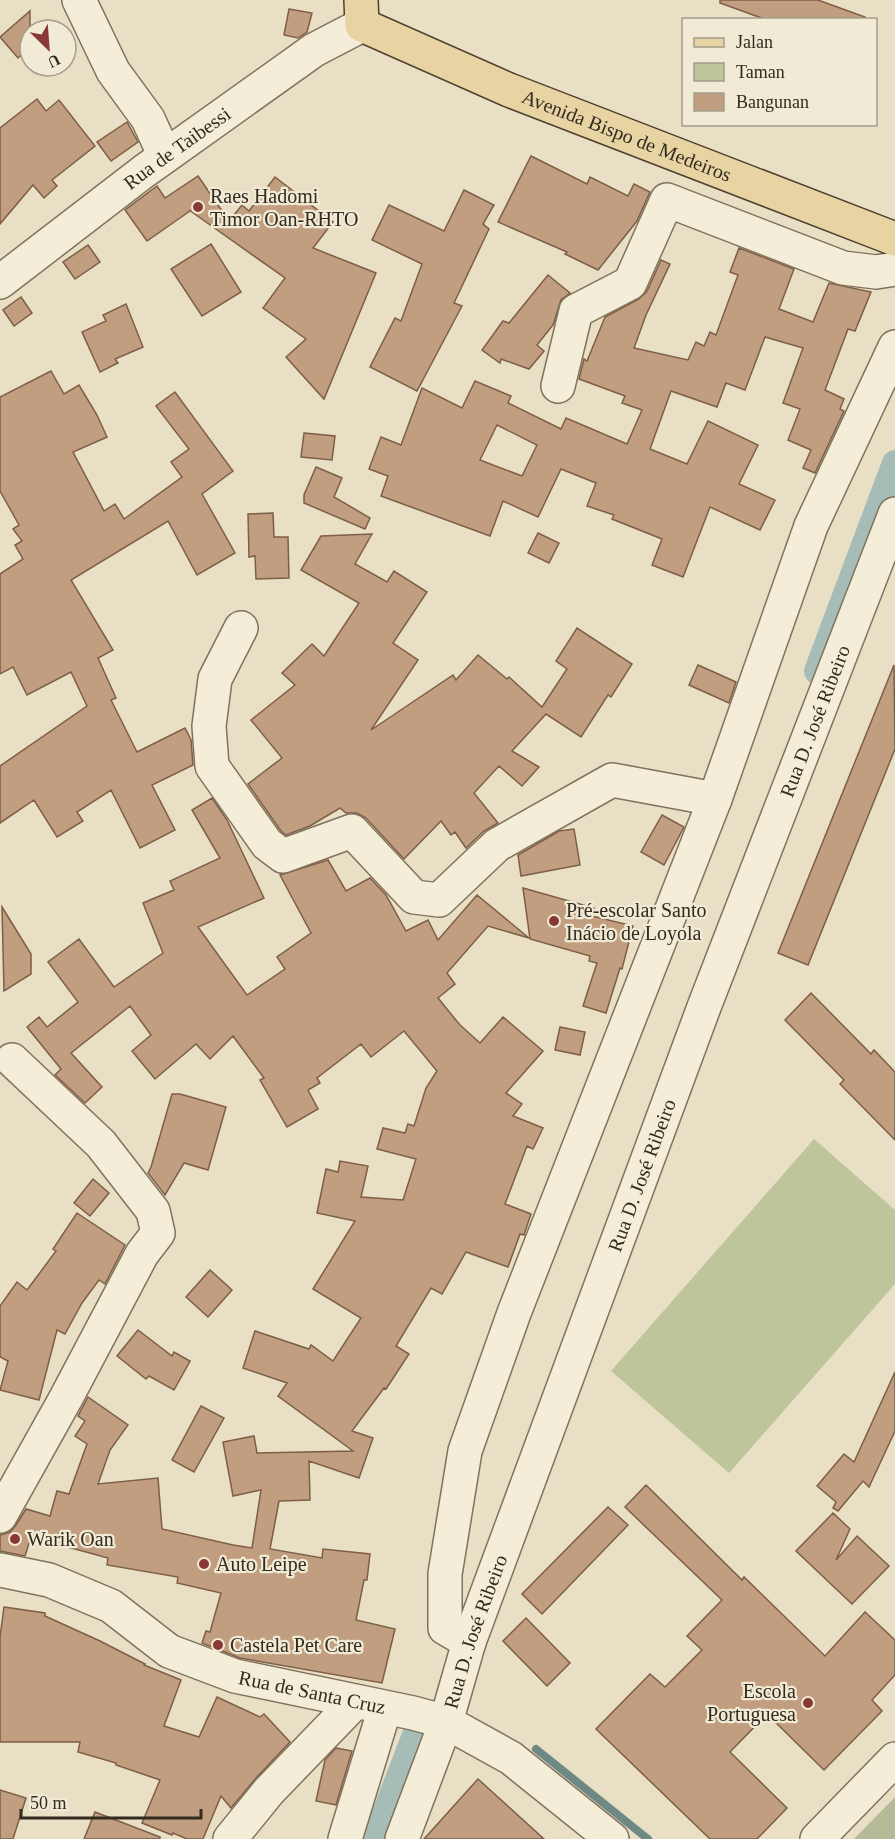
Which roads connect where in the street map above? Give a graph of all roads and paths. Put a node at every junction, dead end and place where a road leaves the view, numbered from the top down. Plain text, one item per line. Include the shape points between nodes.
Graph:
1 (79, 0) edge
2 (362, 13) edge
3 (165, 156) junction
4 (895, 239) edge
5 (895, 269) edge
6 (0, 282) edge
7 (895, 347) edge
8 (558, 386) dead end
9 (895, 514) edge
10 (241, 628) dead end
11 (715, 799) junction
12 (12, 1060) dead end
13 (0, 1516) edge
14 (0, 1570) edge
15 (469, 1642) junction
16 (370, 1705) junction
17 (446, 1722) junction
18 (895, 1760) edge
19 (226, 1835) edge
20 (345, 1839) edge
21 (402, 1839) edge
22 (612, 1839) edge
23 (817, 1839) edge

1 - 3 street via 113,71 147,119
2 - 3 street, Rua de Taibessi
2 - 4 main road, Avenida Bispo de Medeiros via 509,90
3 - 6 street, Rua de Taibessi
5 - 8 street via 876,272 843,268 668,200 630,283 576,311
7 - 11 street via 811,526
9 - 15 street, Rua D. José Ribeiro via 700,1018
10 - 11 street via 215,679 209,726 212,766 267,844 283,856 352,831 414,897 440,900 497,845 612,780
11 - 15 street via 514,1313 465,1451 445,1574 445,1628
12 - 13 street via 101,1144 153,1212 158,1233 142,1254
14 - 16 street, Rua de Santa Cruz via 48,1580 111,1606 169,1651 235,1676
15 - 17 street, Rua D. José Ribeiro
16 - 17 street, Rua de Santa Cruz
16 - 19 street via 269,1791
16 - 20 street
17 - 21 street, Rua D. José Ribeiro
17 - 22 street, Rua de Santa Cruz via 511,1758
18 - 23 street

